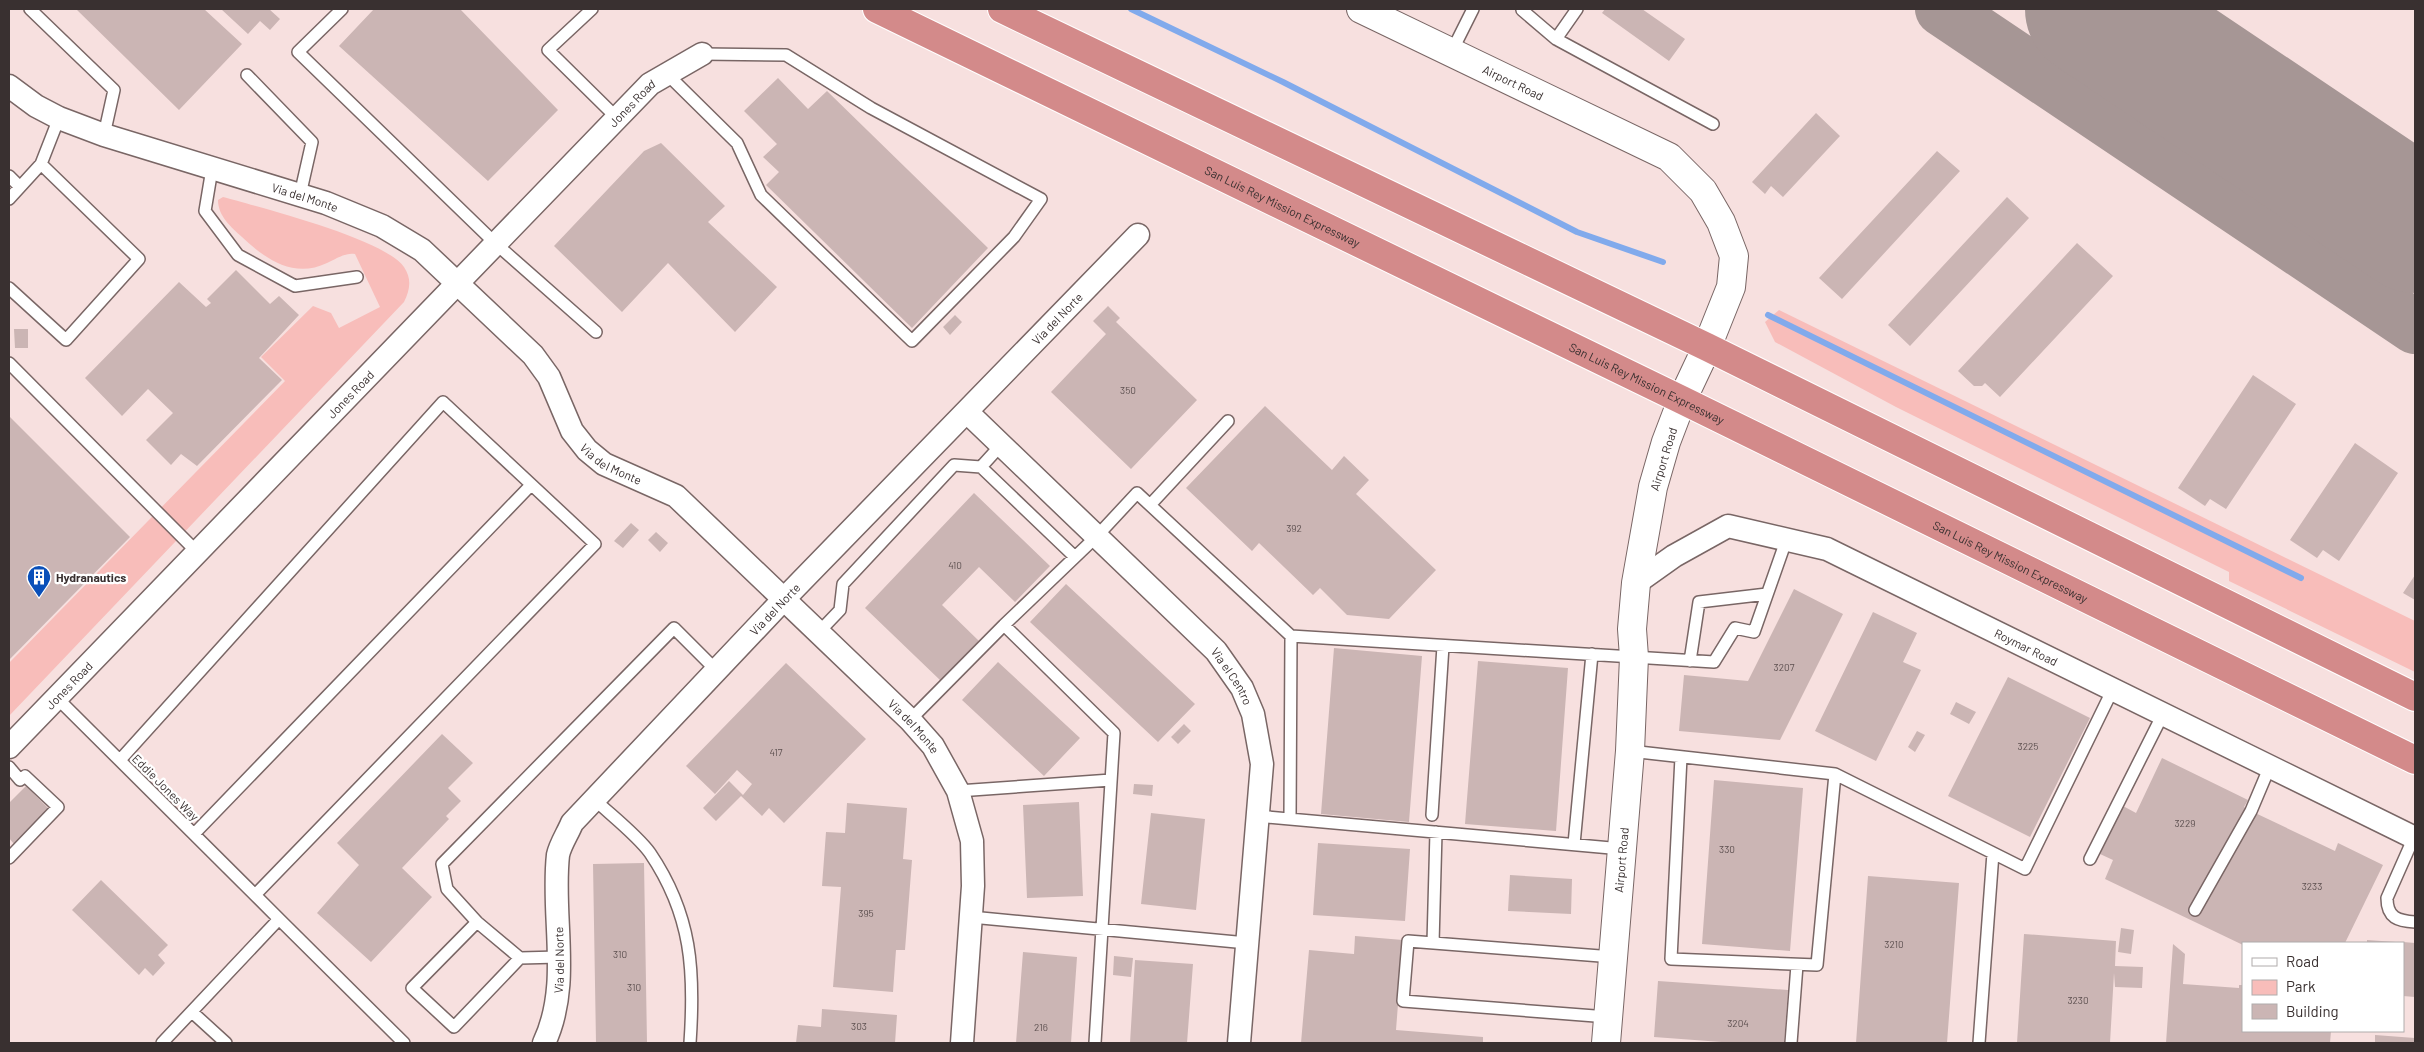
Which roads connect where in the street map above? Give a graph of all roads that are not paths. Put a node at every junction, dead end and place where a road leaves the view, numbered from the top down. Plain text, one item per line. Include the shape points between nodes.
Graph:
1 (30, 9) edge
2 (342, 9) edge
3 (592, 9) edge
4 (877, 9) edge
5 (1002, 9) edge
6 (1473, 9) edge
7 (1522, 9) edge
8 (1577, 9) edge
9 (1372, 11) edge
10 (1556, 39) junction
11 (1451, 53) junction
12 (702, 54) joint
13 (667, 74) junction
14 (247, 75) dead end
15 (9, 86) edge
16 (59, 118) junction
17 (617, 118) junction
18 (1713, 124) dead end
19 (104, 135) junction
20 (41, 164) junction
21 (212, 169) junction
22 (9, 176) edge
23 (20, 187) junction
24 (300, 195) junction
25 (9, 199) edge
26 (1138, 234) dead end
27 (495, 243) junction
28 (357, 277) dead end
29 (458, 283) junction
30 (9, 288) edge
31 (596, 332) dead end
32 (1707, 347) junction
33 (9, 363) edge
34 (1682, 400) junction
35 (967, 412) junction
36 (1228, 421) dead end
37 (1002, 445) junction
38 (981, 467) junction
39 (530, 485) junction
40 (1150, 505) junction
41 (1096, 536) junction
42 (1787, 538) junction
43 (198, 553) junction
44 (1075, 557) junction
45 (1636, 583) junction
46 (1767, 594) junction
47 (783, 600) junction
48 (1004, 625) junction
49 (818, 633) junction
50 (1291, 636) junction
51 (1443, 646) junction
52 (1592, 654) junction
53 (1634, 657) junction
54 (1690, 661) junction
55 (717, 671) junction
56 (2113, 689) junction
57 (2415, 697) edge
58 (57, 698) junction
59 (2163, 714) junction
60 (910, 720) junction
61 (9, 747) edge
62 (1630, 751) junction
63 (1681, 757) junction
64 (120, 760) junction
65 (2415, 760) edge
66 (2270, 766) junction
67 (9, 767) edge
68 (1836, 774) junction
69 (1111, 780) junction
70 (958, 791) junction
71 (595, 800) junction
72 (1432, 815) dead end
73 (1257, 816) junction
74 (1290, 819) junction
75 (1436, 832) junction
76 (194, 834) junction
77 (2415, 837) edge
78 (1574, 844) junction
79 (1622, 849) junction
80 (1993, 853) junction
81 (9, 858) edge
82 (2090, 859) dead end
83 (255, 895) junction
84 (2195, 910) dead end
85 (971, 917) junction
86 (279, 919) junction
87 (477, 922) junction
88 (2415, 922) edge
89 (1103, 929) junction
90 (1433, 942) junction
91 (1247, 943) junction
92 (559, 957) junction
93 (1613, 957) junction
94 (520, 958) junction
95 (1797, 964) junction
96 (192, 1012) junction
97 (1607, 1030) edge
98 (162, 1043) edge
99 (226, 1043) edge
100 (404, 1043) edge
101 (544, 1043) edge
102 (690, 1043) edge
103 (962, 1043) edge
104 (1095, 1043) edge
105 (1238, 1043) edge
106 (1791, 1043) edge
107 (1978, 1043) edge

1 - 19 lane via 114,90
2 - 27 lane via 298,52
3 - 17 lane via 548,50
4 - 34 highway, San Luis Rey Mission Expressway
5 - 32 highway
6 - 11 lane
7 - 10 lane
8 - 10 lane
9 - 11 street, Airport Road
10 - 18 lane
11 - 32 street, Airport Road via 1669,157 1703,191 1721,222 1734,256 1731,287
12 - 13 street, Jones Road
12 - 13 lane via 786,55 871,108 1041,199 1014,237 912,341 761,195 737,144
13 - 17 street, Jones Road via 650,84
14 - 24 lane via 312,142
15 - 16 street, Via del Monte
16 - 19 street, Via del Monte
16 - 20 lane
17 - 27 street, Jones Road
19 - 21 street, Via del Monte
20 - 23 lane
20 - 30 lane via 139,259 66,340
21 - 24 street, Via del Monte
21 - 28 lane via 205,211 238,256 295,286
22 - 23 lane
23 - 25 lane
24 - 29 street, Via del Monte via 382,226 422,250
26 - 35 street, Via del Norte
27 - 29 street, Jones Road
27 - 31 lane
29 - 43 street, Jones Road
29 - 47 street, Via del Monte via 538,362 549,377 572,431 587,450 604,464 676,496
32 - 34 street, Airport Road
32 - 57 highway
33 - 43 lane
34 - 45 street, Airport Road via 1653,487
34 - 65 highway, San Luis Rey Mission Expressway
35 - 37 street, Via el Centro
35 - 47 street, Via del Norte
36 - 40 lane
37 - 38 lane
37 - 41 street, Via el Centro
38 - 44 lane
38 - 49 lane via 954,465 842,584 840,610
39 - 64 lane via 443,402
39 - 76 lane
39 - 83 lane via 595,544
40 - 41 lane via 1138,493
40 - 50 lane
41 - 44 lane
41 - 73 street, Via el Centro via 1216,650 1242,688 1253,714 1262,764
42 - 45 street, Roymar Road via 1728,526 1674,556
42 - 46 lane
42 - 56 street, Roymar Road via 1827,549
43 - 58 street, Jones Road
44 - 48 lane
45 - 53 street, Airport Road via 1632,628
46 - 54 lane via 1754,632 1736,628 1714,662
46 - 54 lane via 1699,602
47 - 49 street, Via del Monte
47 - 55 street, Via del Norte
48 - 60 lane
48 - 69 lane via 1114,733
49 - 60 street, Via del Monte
50 - 51 lane
50 - 74 lane
51 - 52 lane
51 - 72 lane
52 - 53 lane
52 - 78 lane
53 - 54 lane
53 - 62 street, Airport Road
55 - 71 street, Via del Norte
55 - 87 lane via 674,628 442,864 447,889
56 - 59 street, Roymar Road
56 - 80 lane via 2025,869
58 - 61 street, Jones Road
58 - 64 lane, Eddie Jones Way
59 - 66 street, Roymar Road
59 - 82 lane
60 - 70 street, Via del Monte via 933,746
62 - 63 lane
62 - 79 street, Airport Road
63 - 68 lane
63 - 95 lane via 1671,959
64 - 76 lane, Eddie Jones Way
66 - 77 street, Roymar Road
66 - 84 lane via 2251,810
67 - 81 lane via 20,780 25,776 58,807
68 - 80 lane
68 - 95 lane via 1817,965
69 - 70 lane
69 - 89 lane
70 - 85 street, Via del Monte via 972,841
71 - 92 street, Via del Norte via 572,824 558,853
71 - 102 lane via 649,852 675,899 690,948 693,997
73 - 74 lane
73 - 91 street, Via el Centro
74 - 75 lane
75 - 78 lane
75 - 90 lane
76 - 83 lane, Eddie Jones Way
77 - 88 lane via 2387,898 2391,915 2398,921
78 - 79 lane
79 - 93 street, Airport Road
80 - 107 lane
83 - 86 lane, Eddie Jones Way
85 - 89 lane
85 - 103 street, Via del Monte
86 - 96 lane
86 - 100 lane, Eddie Jones Way
87 - 94 lane
87 - 94 lane via 412,988 454,1027
89 - 91 lane
89 - 104 lane
90 - 93 lane
90 - 97 lane via 1408,941 1402,1001
91 - 105 street, Via el Centro
92 - 94 lane
92 - 101 street, Via del Norte via 559,985 552,1026
93 - 97 street, Airport Road
95 - 106 lane
96 - 98 lane
96 - 99 lane

